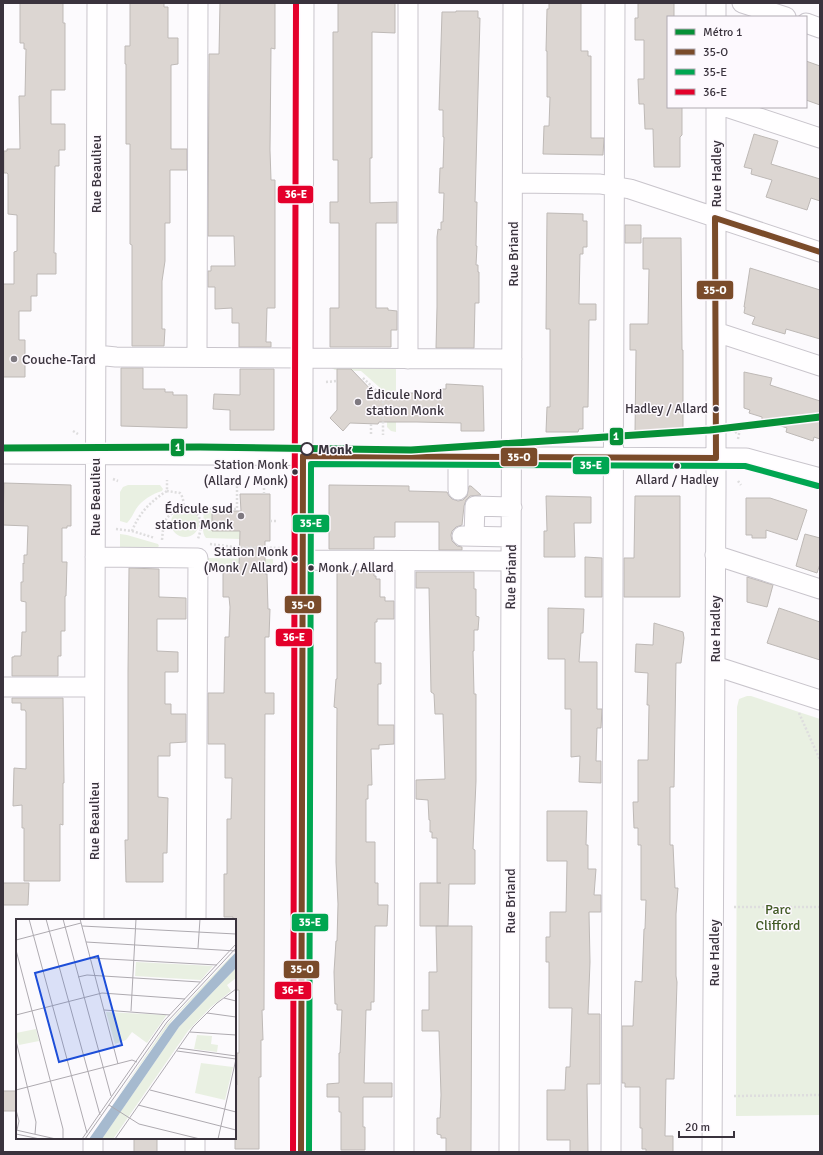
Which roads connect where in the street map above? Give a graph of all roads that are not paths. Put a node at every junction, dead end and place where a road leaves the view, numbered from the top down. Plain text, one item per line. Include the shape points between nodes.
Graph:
1 (97, 3) edge
2 (198, 3) edge
3 (304, 3) edge
4 (408, 3) edge
5 (513, 3) edge
6 (615, 3) edge
7 (716, 3) edge
8 (742, 3) edge
9 (716, 16) edge
10 (783, 16) edge
11 (807, 24) edge
12 (820, 28) edge
13 (716, 108) edge
14 (729, 108) edge
15 (820, 138) edge
16 (513, 183) junction
17 (614, 186) junction
18 (715, 218) junction
19 (820, 252) edge
20 (716, 332) junction
21 (96, 355) junction
22 (197, 357) junction
23 (303, 358) junction
24 (408, 359) junction
25 (512, 359) junction
26 (820, 366) edge
27 (3, 454) edge
28 (95, 455) junction
29 (303, 456) junction
30 (458, 457) junction
31 (512, 457) junction
32 (614, 458) junction
33 (716, 458) junction
34 (820, 478) edge
35 (458, 490) dead end
36 (512, 507) junction
37 (511, 537) junction
38 (715, 555) junction
39 (95, 557) junction
40 (303, 560) junction
41 (405, 561) junction
42 (510, 561) junction
43 (820, 589) edge
44 (715, 666) junction
45 (3, 687) edge
46 (94, 687) junction
47 (820, 700) edge
48 (94, 919) edge
49 (196, 919) edge
50 (93, 1139) edge
51 (195, 1139) edge
52 (93, 1152) edge
53 (195, 1152) edge
54 (301, 1152) edge
55 (404, 1152) edge
56 (509, 1152) edge
57 (611, 1152) edge
58 (712, 1152) edge

1 - 21 street, Rue Beaulieu
2 - 22 street
3 - 23 street
4 - 24 street
5 - 16 street, Rue Briand
6 - 17 street
7 - 9 street
8 - 10 street
11 - 12 street
13 - 18 street, Rue Hadley
14 - 15 street
16 - 17 street
16 - 25 street, Rue Briand
17 - 18 street
17 - 32 street
18 - 19 street
18 - 20 street, Rue Hadley
20 - 26 street
20 - 33 street, Rue Hadley
21 - 22 street
21 - 28 street, Rue Beaulieu
22 - 23 street
23 - 24 street
23 - 29 street
24 - 25 street
25 - 31 street, Rue Briand
27 - 28 street
28 - 29 street
28 - 39 street, Rue Beaulieu
29 - 30 street
29 - 40 street
30 - 31 street
30 - 35 street
31 - 32 street
31 - 36 street, Rue Briand
32 - 33 street
32 - 57 street
33 - 34 street via 746,458
33 - 38 street, Rue Hadley
36 - 37 street, Rue Briand
36 - 37 street via 475,506 468,536
37 - 42 street, Rue Briand
38 - 43 street
38 - 44 street, Rue Hadley
39 - 46 street, Rue Beaulieu
39 - 49 street via 198,558
40 - 41 street
40 - 54 street
41 - 42 street
41 - 55 street
42 - 56 street, Rue Briand
44 - 47 street
44 - 58 street, Rue Hadley
45 - 46 street
46 - 48 street, Rue Beaulieu
50 - 52 street
51 - 53 street

